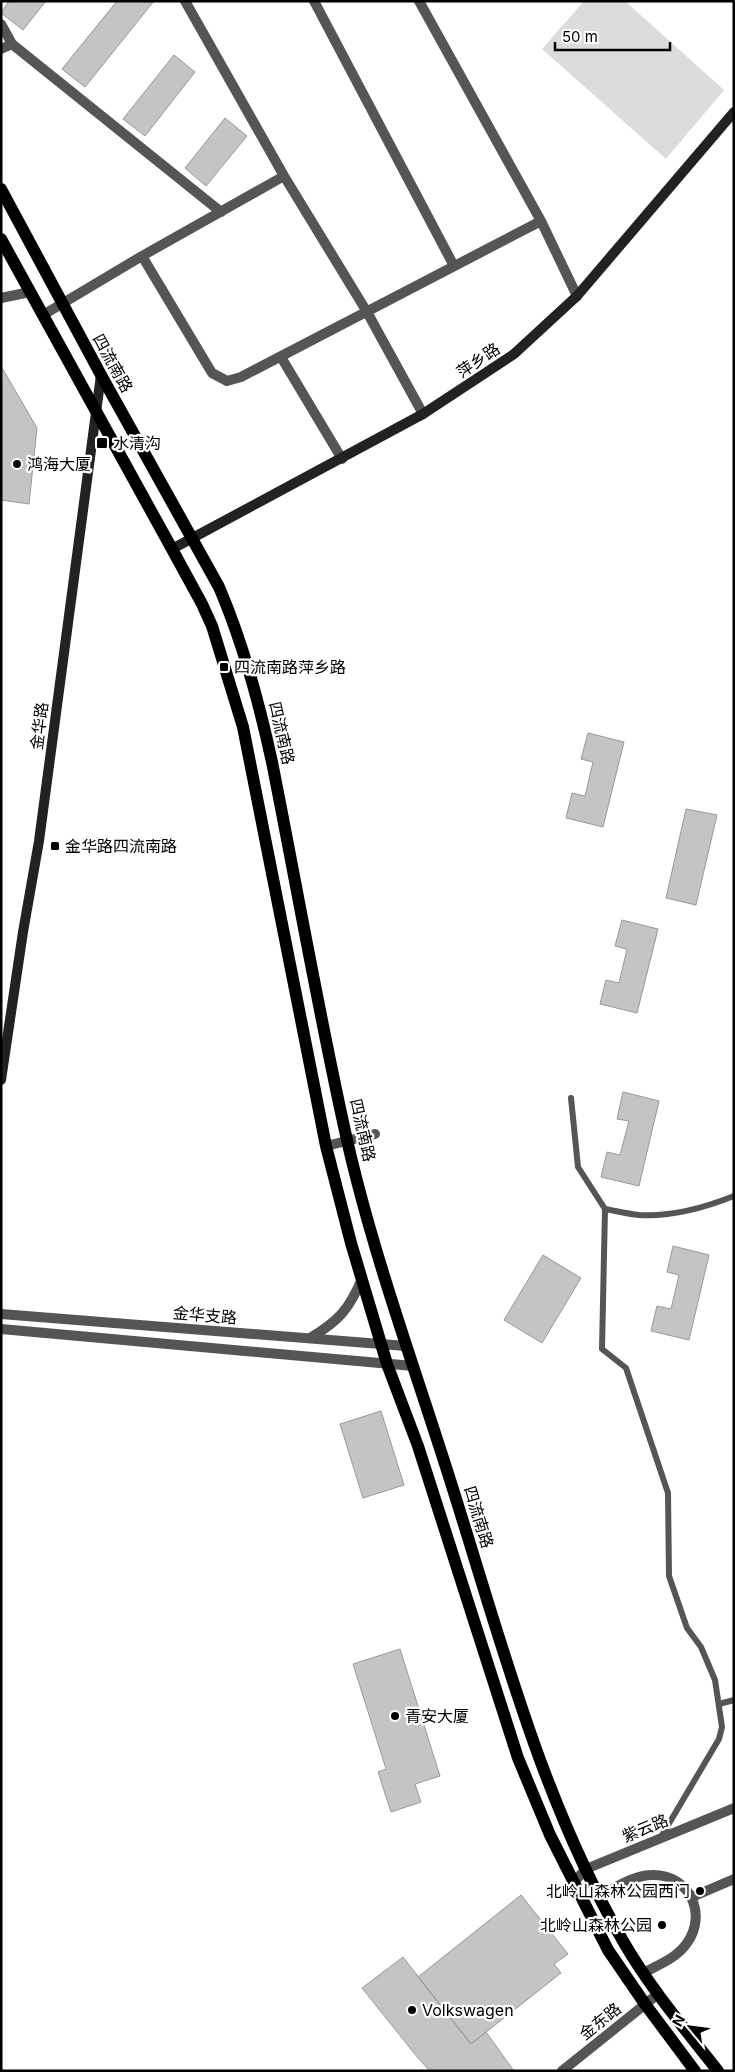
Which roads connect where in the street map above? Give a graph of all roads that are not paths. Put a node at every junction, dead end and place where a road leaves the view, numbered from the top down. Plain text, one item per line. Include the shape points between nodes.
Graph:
1 (185, 1) edge
2 (314, 1) edge
3 (419, 1) edge
4 (1, 24) edge
5 (12, 44) junction
6 (1, 49) edge
7 (734, 112) edge
8 (284, 176) junction
9 (1, 188) edge
10 (221, 212) junction
11 (541, 221) junction
12 (1, 239) edge
13 (142, 256) junction
14 (454, 266) junction
15 (30, 292) junction
16 (577, 296) junction
17 (1, 298) edge
18 (62, 303) junction
19 (367, 312) junction
20 (43, 316) junction
21 (280, 357) junction
22 (101, 375) junction
23 (96, 412) junction
24 (423, 414) junction
25 (342, 459) junction
26 (191, 538) junction
27 (172, 549) junction
28 (1, 1080) edge
29 (571, 1098) dead end
30 (375, 1134) dead end
31 (347, 1142) junction
32 (326, 1146) junction
33 (734, 1196) edge
34 (604, 1209) junction
35 (362, 1279) junction
36 (1, 1314) edge
37 (1, 1329) edge
38 (310, 1338) junction
39 (381, 1344) junction
40 (406, 1346) junction
41 (387, 1364) junction
42 (413, 1366) junction
43 (734, 1700) edge
44 (719, 1704) junction
45 (734, 1808) edge
46 (661, 1838) junction
47 (586, 1869) junction
48 (734, 1879) edge
49 (573, 1883) junction
50 (599, 1896) junction
51 (692, 1896) junction
52 (643, 1973) junction
53 (658, 1994) junction
54 (645, 2004) junction
55 (562, 2071) edge
56 (695, 2071) edge
57 (718, 2071) edge

1 - 8 street
2 - 14 street
3 - 11 street
4 - 5 street
5 - 6 street
5 - 10 street
7 - 16 main road, 萍乡路
8 - 10 street
8 - 19 street
9 - 18 main road, 四流南路
10 - 13 street
11 - 14 street
11 - 16 street
12 - 15 main road
13 - 18 street
13 - 21 street via 212,373 227,381
14 - 19 street
15 - 17 street
15 - 20 main road
16 - 24 main road, 萍乡路 via 514,354
18 - 20 street
18 - 22 main road, 四流南路
19 - 21 street
19 - 24 street
20 - 23 main road
21 - 25 street
22 - 23 main road, 金华路
22 - 26 main road, 四流南路
23 - 27 main road
23 - 28 main road, 金华路 via 39,841
24 - 25 main road, 萍乡路
25 - 26 main road, 萍乡路
26 - 27 main road, 萍乡路
26 - 31 main road, 四流南路 via 232,617 261,712
27 - 32 main road via 212,626 243,727
29 - 34 lane via 578,1167
30 - 31 street
31 - 32 street
31 - 40 main road, 四流南路
32 - 35 main road
33 - 34 lane via 680,1213 640,1215
34 - 44 lane via 602,1349 626,1368 668,1493 669,1576 687,1628 701,1647 715,1680
35 - 38 street via 340,1318
35 - 39 main road
36 - 38 street, 金华支路
37 - 41 street
38 - 39 street, 金华支路
39 - 40 street, 金华支路
39 - 41 main road
40 - 42 main road, 四流南路
41 - 42 street
41 - 49 main road via 418,1446 518,1758
42 - 47 main road, 四流南路 via 536,1754
43 - 44 lane
44 - 46 lane via 722,1727 719,1739
45 - 46 street, 紫云路
46 - 47 street, 紫云路
47 - 49 street, 紫云路
47 - 50 main road, 四流南路
48 - 51 street
49 - 54 main road via 608,1950
50 - 51 street via 653,1874 672,1879
50 - 52 main road, 四流南路
51 - 52 street via 698,1912 696,1926 687,1944 674,1956
52 - 53 main road, 四流南路
53 - 54 street, 金东路
53 - 57 main road, 四流南路
54 - 55 street, 金东路
54 - 56 main road

